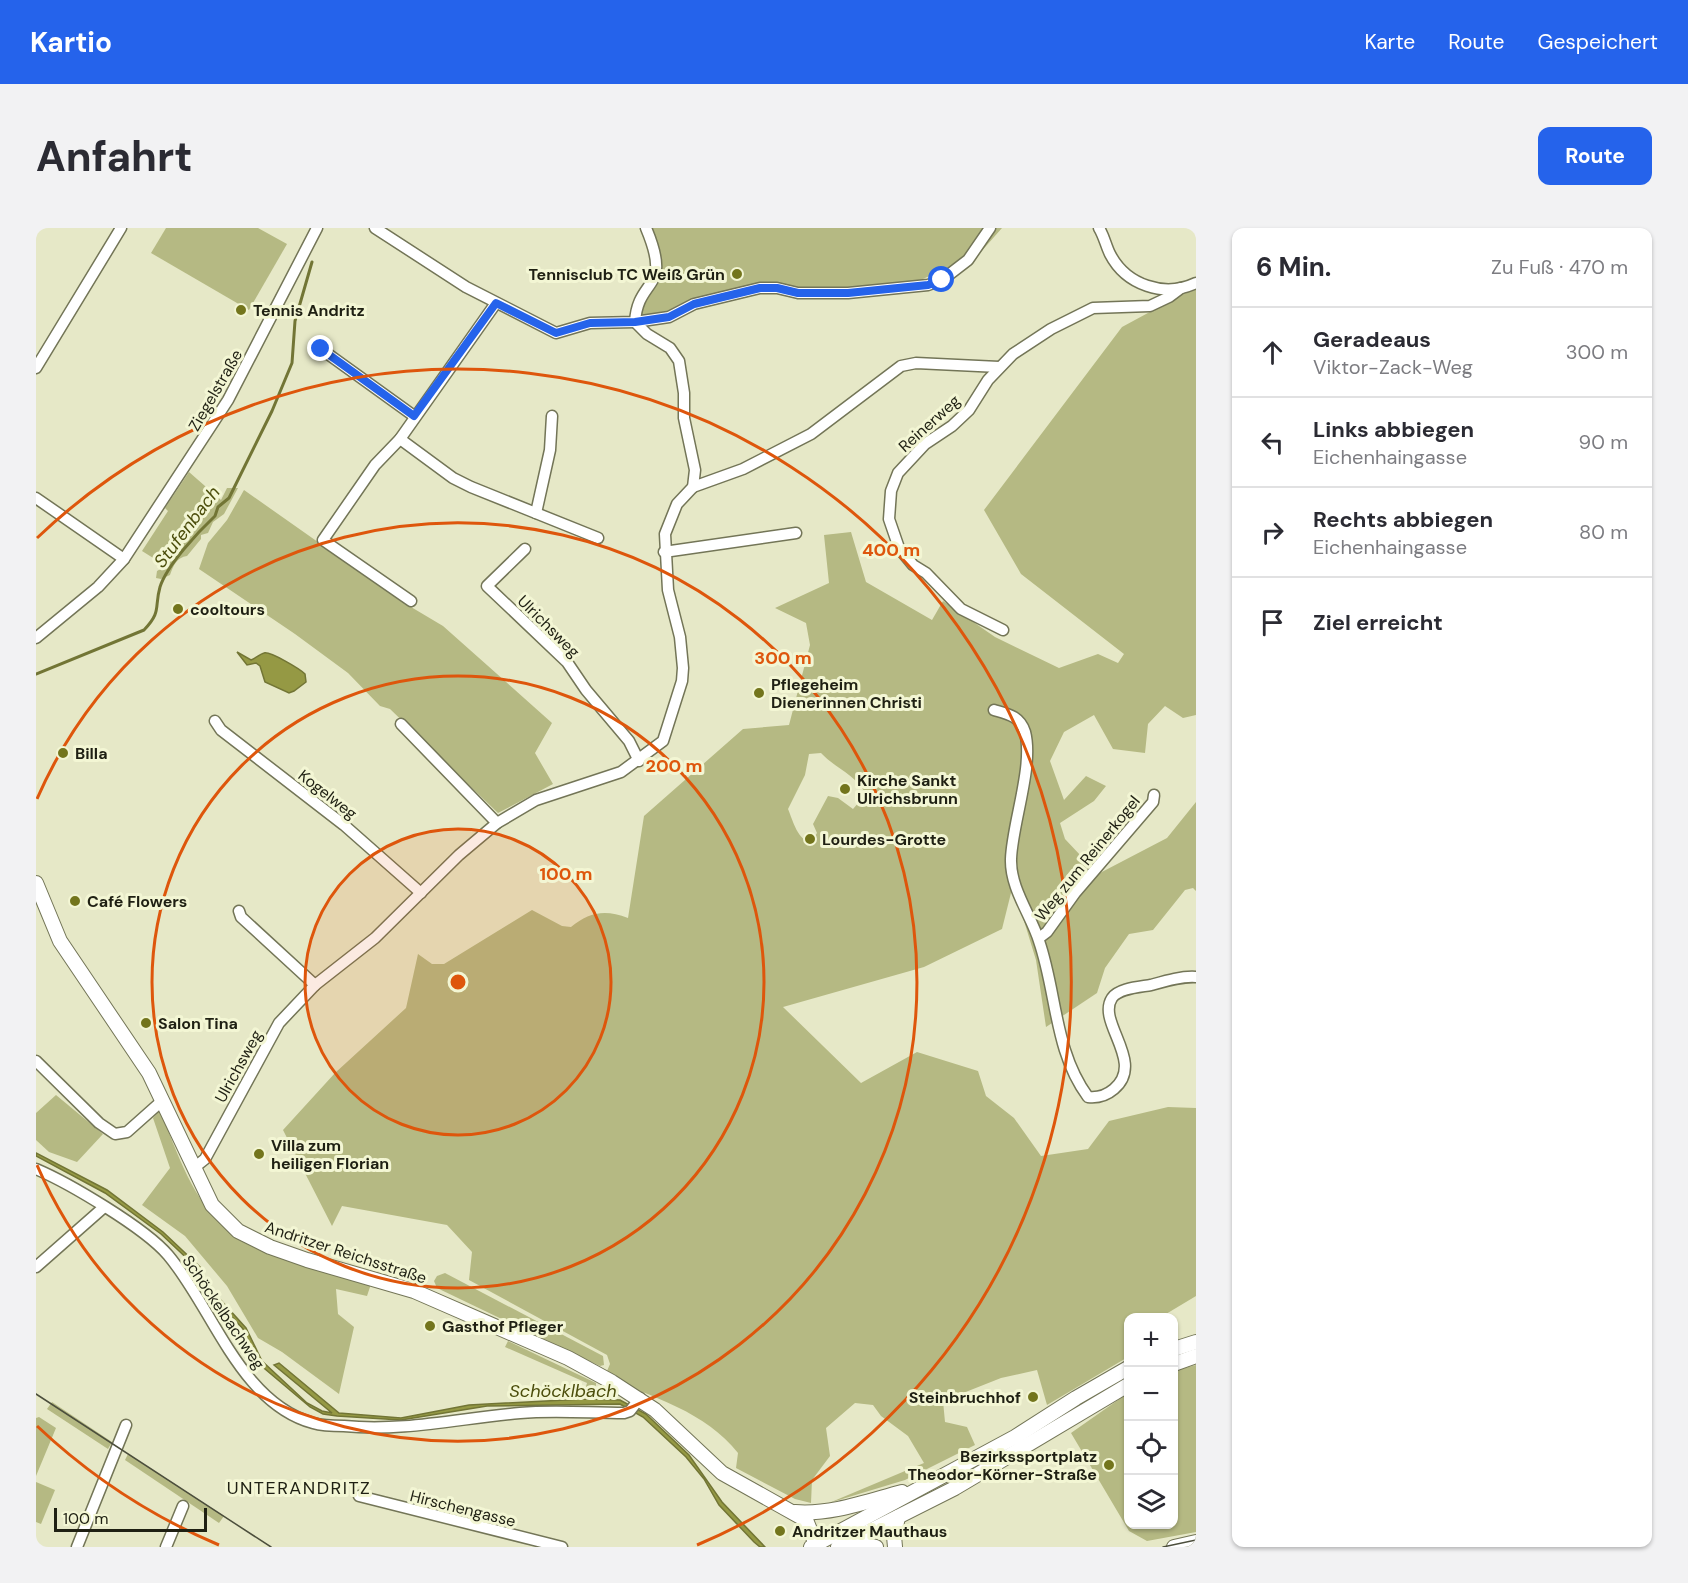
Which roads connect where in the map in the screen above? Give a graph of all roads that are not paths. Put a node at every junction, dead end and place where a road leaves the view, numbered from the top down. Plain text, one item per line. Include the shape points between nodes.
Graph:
1 (121, 228) edge
2 (317, 228) edge
3 (375, 228) edge
4 (646, 228) edge
5 (990, 228) edge
6 (1099, 228) edge
7 (1196, 283) edge
8 (1181, 288) junction
9 (496, 303) junction
10 (635, 322) junction
11 (321, 349) dead end
12 (999, 367) junction
13 (36, 368) edge
14 (414, 416) junction
15 (552, 416) dead end
16 (400, 439) junction
17 (693, 487) junction
18 (36, 498) edge
19 (536, 513) junction
20 (796, 533) dead end
21 (598, 538) dead end
22 (525, 549) dead end
23 (664, 552) junction
24 (124, 559) junction
25 (411, 602) dead end
26 (1003, 630) dead end
27 (36, 638) edge
28 (994, 710) dead end
29 (215, 721) dead end
30 (401, 724) dead end
31 (639, 761) junction
32 (1154, 795) dead end
33 (497, 823) junction
34 (36, 882) edge
35 (421, 893) junction
36 (239, 911) dead end
37 (1039, 938) junction
38 (1196, 977) edge
39 (315, 985) junction
40 (36, 1061) edge
41 (163, 1100) junction
42 (195, 1167) junction
43 (36, 1169) edge
44 (103, 1208) junction
45 (36, 1267) edge
46 (1196, 1342) edge
47 (1178, 1347) edge
48 (1196, 1356) edge
49 (1178, 1362) edge
50 (1124, 1370) edge
51 (1124, 1387) edge
52 (635, 1405) junction
53 (126, 1425) dead end
54 (925, 1486) junction
55 (359, 1496) dead end
56 (183, 1506) dead end
57 (795, 1512) junction
58 (898, 1517) junction
59 (1196, 1542) edge
60 (844, 1544) edge
61 (814, 1546) edge
62 (77, 1547) edge
63 (166, 1547) edge
64 (562, 1547) edge
65 (876, 1547) edge
66 (895, 1547) edge
67 (1174, 1547) edge

1 - 13 street
2 - 24 street, Ziegelstraße via 228,400
3 - 9 street
4 - 10 street via 657,253 658,271 638,308
5 - 10 street via 968,260 942,280 928,285 848,293 760,288 694,304 669,317
6 - 8 street via 1110,255 1125,275 1150,288
7 - 8 street
8 - 12 street, Reinerweg via 1150,306 1093,308 1051,329
9 - 10 street via 551,332 590,323
9 - 14 street
10 - 17 street via 670,348 681,367 684,418 695,470
11 - 14 street
12 - 17 street via 916,363 901,366 811,434 743,469
12 - 26 street, Reinerweg via 969,410 925,444 898,473 888,512 899,548 913,565 961,609
14 - 16 street
15 - 19 street via 550,450
16 - 19 street via 453,478
16 - 25 street via 375,465 323,540
17 - 23 street, Ulrichsweg via 669,520
18 - 24 street
19 - 21 street
20 - 23 street
22 - 31 street, Ulrichsweg via 488,586 567,662 629,741
23 - 31 street, Ulrichsweg via 683,676 663,741
24 - 27 street, Ziegelstraße via 98,587
28 - 37 street, Weg zum Reinerkogel via 1017,718 1026,738 1011,867
29 - 35 street, Kogelweg
30 - 33 street
31 - 33 street, Ulrichsweg via 621,772 536,800
32 - 37 street, Weg zum Reinerkogel via 1153,802
33 - 35 street, Ulrichsweg
34 - 41 main road, Andritzer Reichsstraße via 60,941 136,1052
35 - 39 street, Ulrichsweg via 375,938
36 - 39 street
37 - 38 street, Weg zum Reinerkogel via 1065,1052 1088,1097 1111,1092 1124,1074 1126,1064 1112,1021 1112,998 1118,992 1137,987
39 - 42 street, Ulrichsweg via 279,1023 205,1159
40 - 41 street via 115,1134 127,1132
41 - 42 main road, Andritzer Reichsstraße
42 - 52 main road, Andritzer Reichsstraße via 212,1205 252,1239 307,1260 390,1282 450,1306 568,1358
43 - 44 street, Schöckelbachweg
44 - 45 street
44 - 52 street, Schöckelbachweg via 167,1253 251,1380 281,1408 314,1424 390,1429 522,1413
46 - 47 main road
48 - 49 main road
50 - 54 main road
51 - 58 main road via 1021,1450
52 - 57 main road, Andritzer Reichsstraße via 673,1427 722,1473
53 - 62 street
54 - 57 main road via 835,1509
54 - 61 main road
55 - 64 street, Hirschengasse
56 - 63 street
57 - 61 main road via 812,1528
58 - 60 main road
58 - 66 main road
59 - 67 main road
60 - 65 main road

